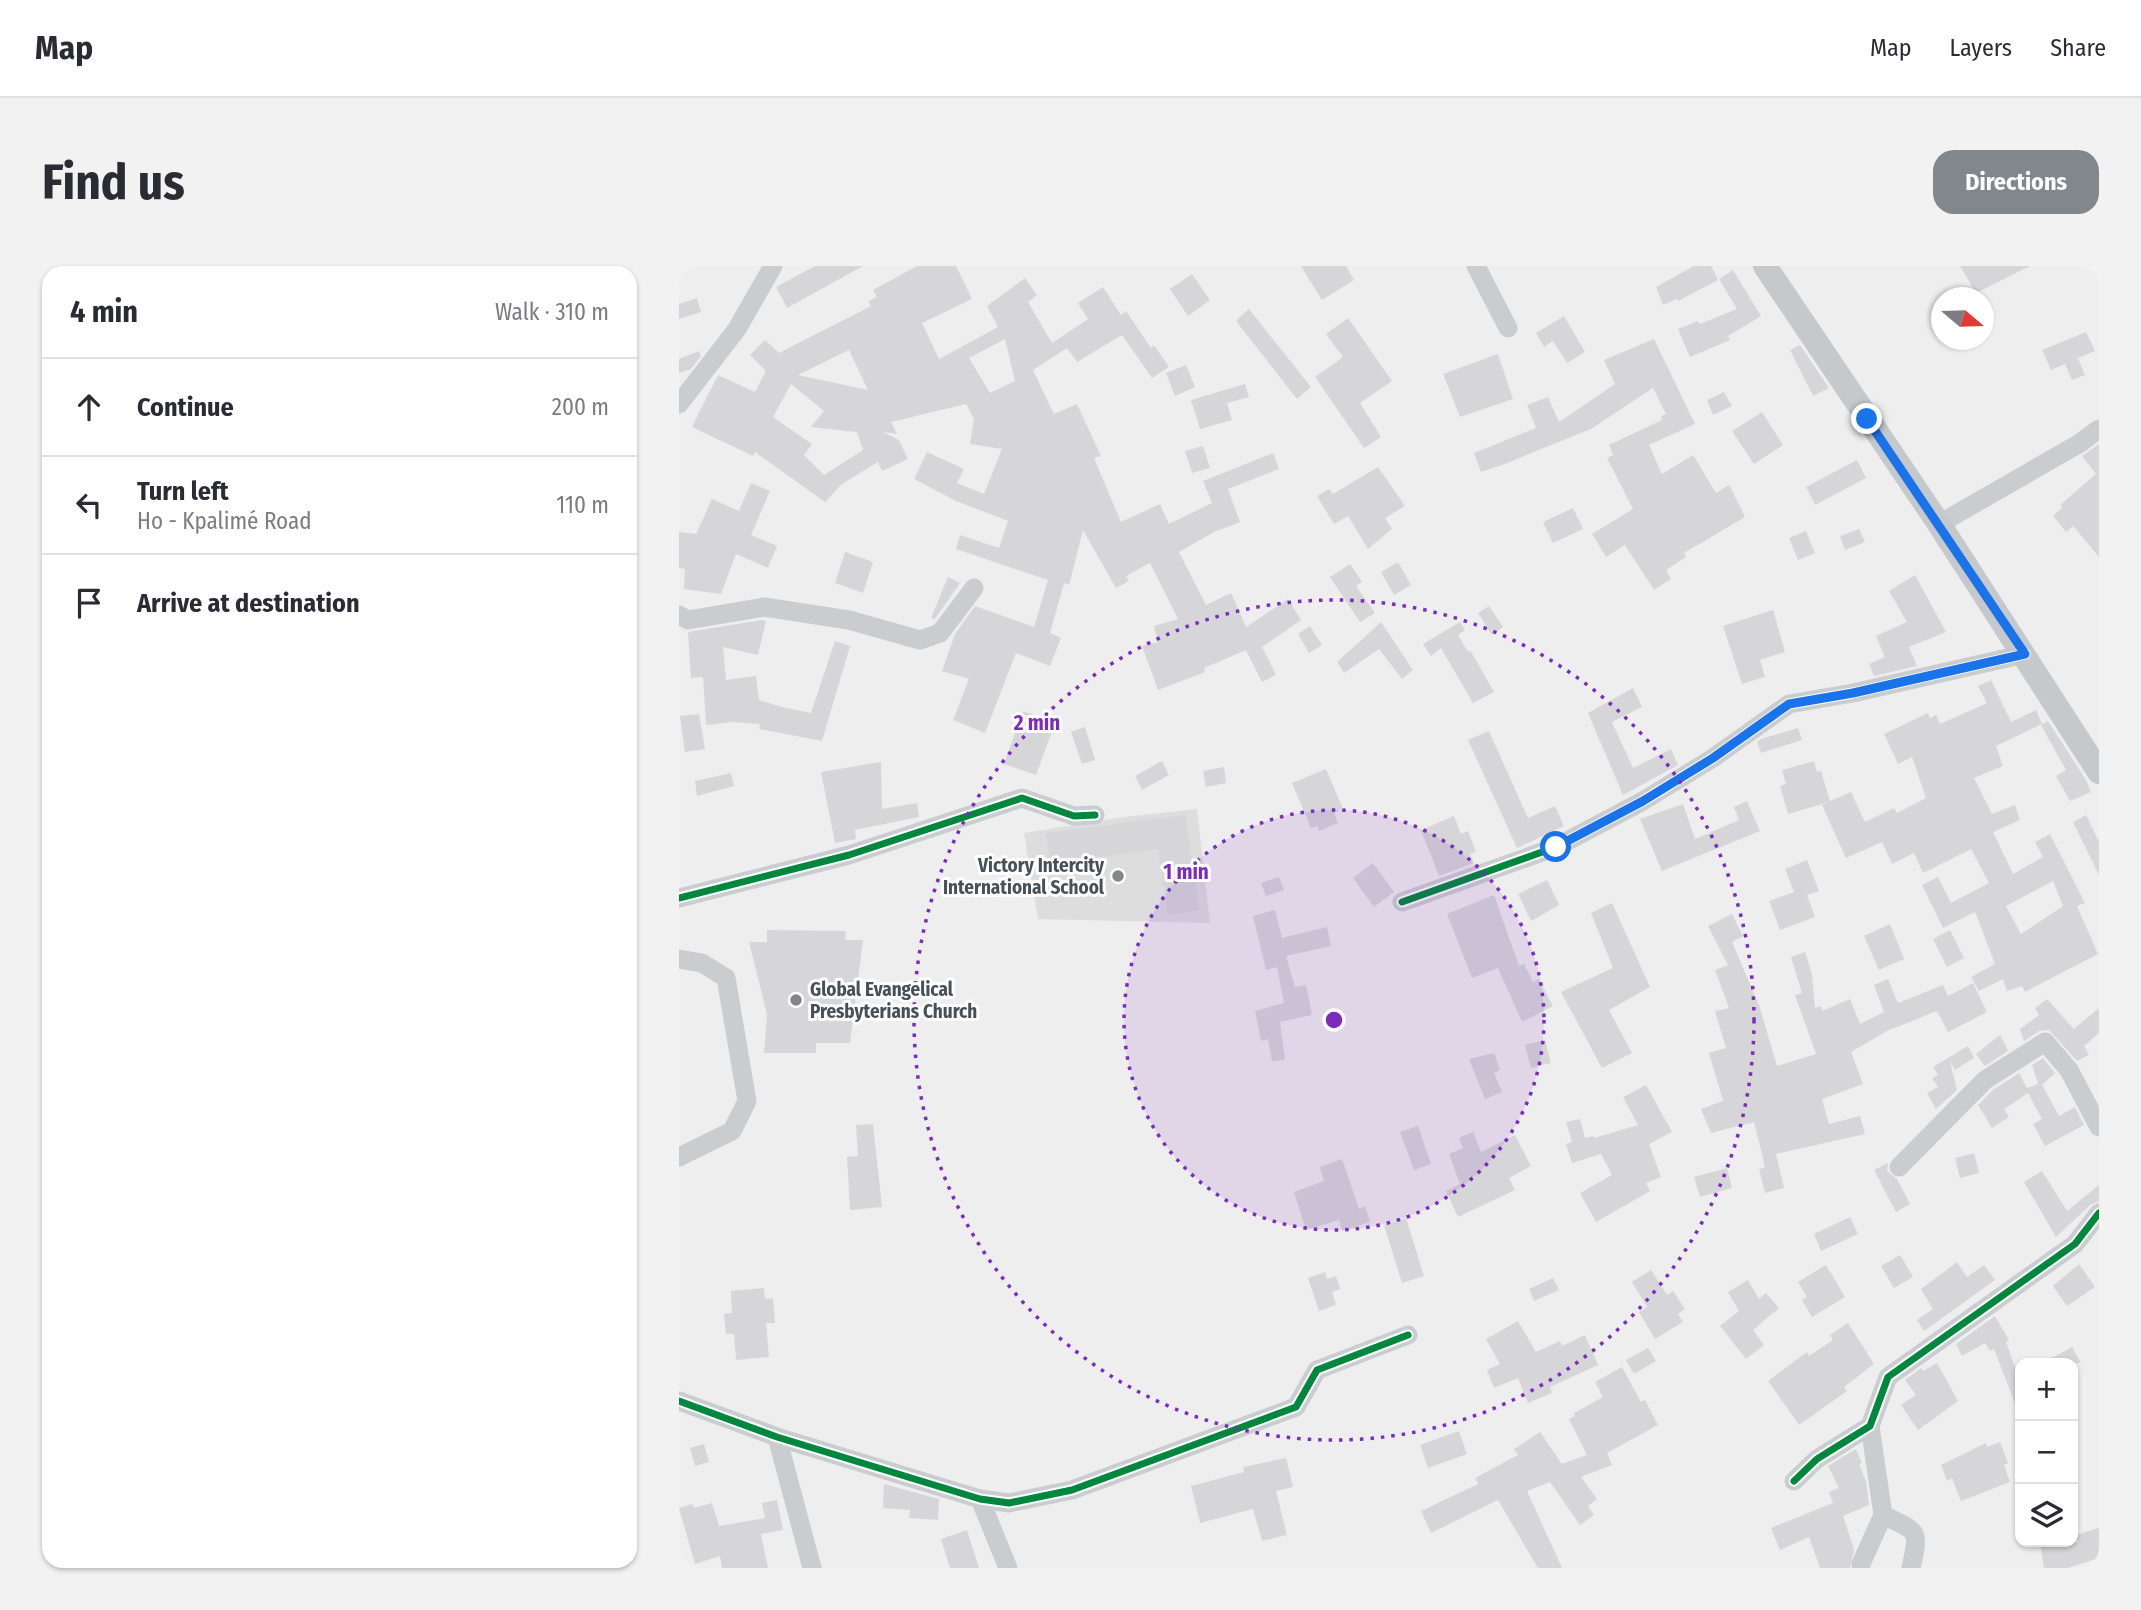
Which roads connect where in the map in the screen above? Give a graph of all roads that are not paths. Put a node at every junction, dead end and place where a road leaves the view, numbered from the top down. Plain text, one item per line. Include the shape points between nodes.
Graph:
1 (773, 266) edge
2 (1476, 266) edge
3 (1765, 266) edge
4 (1508, 328) dead end
5 (679, 404) edge
6 (2099, 429) edge
7 (1939, 524) junction
8 (974, 588) dead end
9 (679, 615) edge
10 (2025, 654) junction
11 (2099, 772) edge
12 (1095, 815) dead end
13 (679, 898) edge
14 (1402, 902) dead end
15 (679, 959) edge
16 (2099, 1127) edge
17 (679, 1157) edge
18 (1899, 1167) dead end
19 (2099, 1213) edge
20 (1408, 1335) dead end
21 (679, 1401) edge
22 (1870, 1426) junction
23 (777, 1437) junction
24 (1794, 1481) dead end
25 (980, 1499) junction
26 (1883, 1515) junction
27 (1861, 1564) dead end
28 (812, 1568) edge
29 (1008, 1568) edge
30 (1911, 1568) edge

1 - 5 street via 737,329
2 - 4 street
3 - 7 main road
6 - 7 street
7 - 10 main road
8 - 9 street via 940,633 920,640 849,620 764,607 688,620
10 - 11 main road
10 - 14 street via 1789,704 1643,801 1556,847
12 - 13 street via 1074,816 1022,798 849,855
15 - 17 street via 702,963 726,978 747,1101 732,1131
16 - 18 street via 2069,1070 2045,1042 1985,1080
19 - 22 street via 2075,1244 1888,1377
20 - 25 street via 1317,1370 1296,1406 1215,1439 1072,1490 1009,1503
21 - 23 street
22 - 24 street via 1817,1459
22 - 26 street
23 - 25 street
23 - 28 street
25 - 29 street
26 - 27 street
26 - 30 street via 1911,1527 1917,1538

